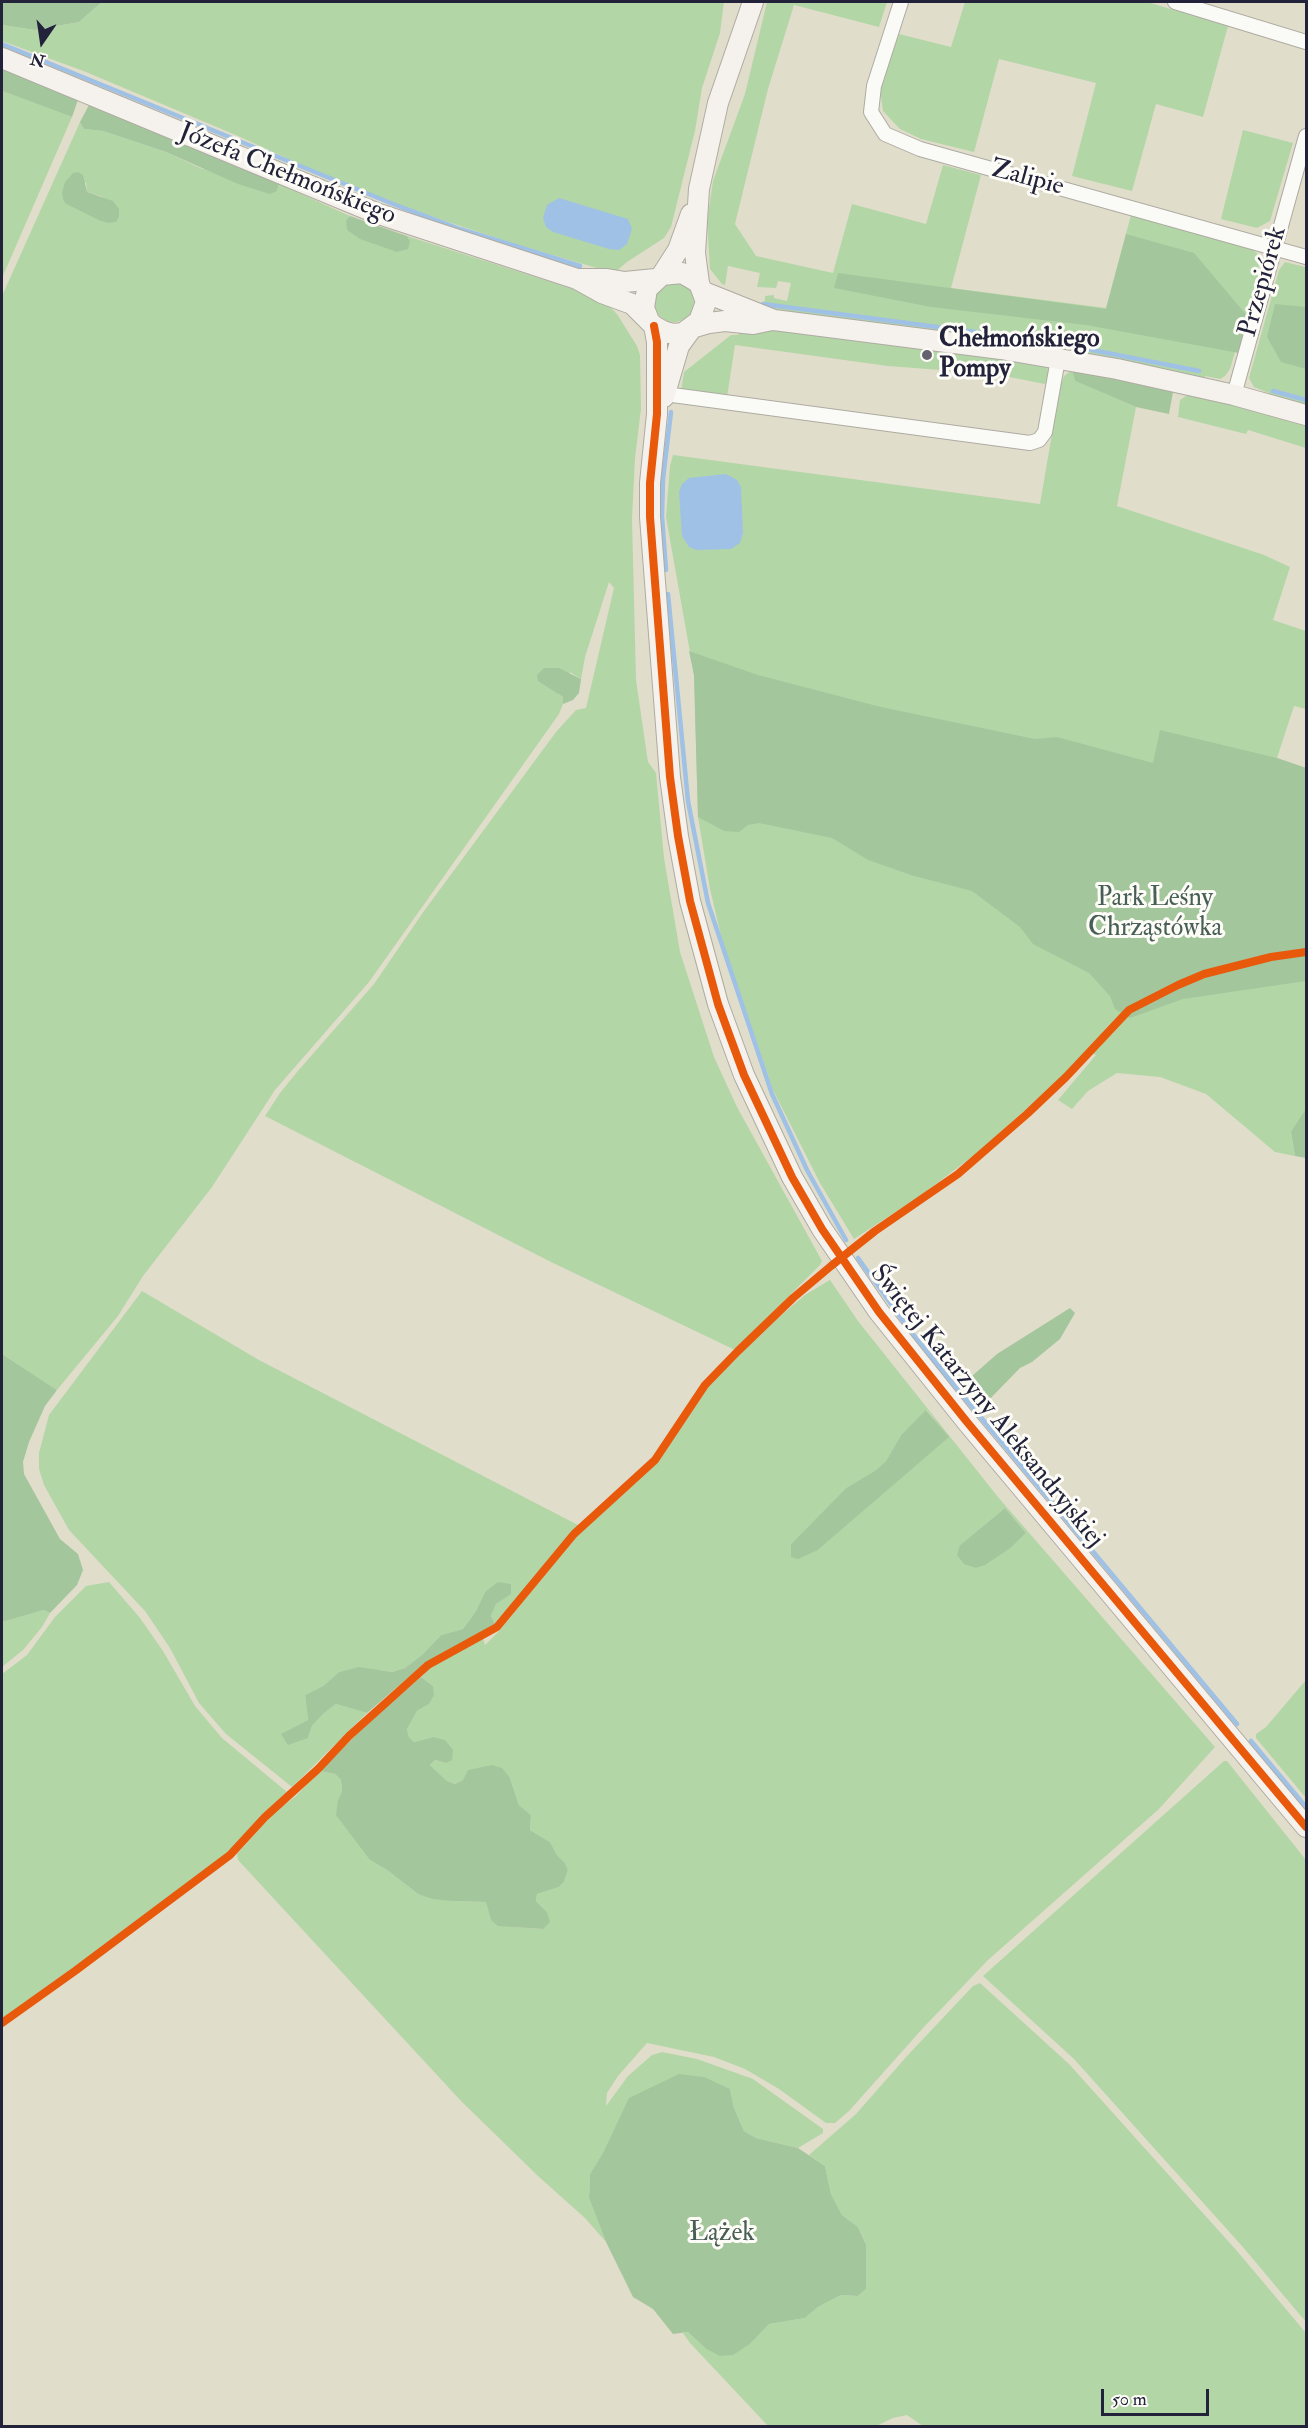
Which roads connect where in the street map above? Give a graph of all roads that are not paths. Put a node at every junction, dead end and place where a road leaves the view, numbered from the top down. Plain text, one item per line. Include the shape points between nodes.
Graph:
1 (753, 2) edge
2 (901, 2) edge
3 (1175, 2) edge
4 (1306, 42) edge
5 (2, 58) edge
6 (1306, 136) edge
7 (698, 194) junction
8 (1274, 246) junction
9 (1306, 257) edge
10 (658, 277) junction
11 (577, 279) junction
12 (701, 288) junction
13 (774, 320) junction
14 (651, 322) junction
15 (692, 328) junction
16 (1058, 359) junction
17 (665, 394) junction
18 (1234, 395) junction
19 (657, 414) junction
20 (1306, 415) edge
21 (1306, 1827) edge

1 - 7 street via 718,103
2 - 8 street, Zalipie via 874,86 871,112 885,134 920,149
3 - 4 street
5 - 11 street, Józefa Chełmońskiego via 376,213
6 - 8 street, Przepiórek
7 - 10 street via 678,249
7 - 12 street via 695,253
8 - 9 street, Zalipie
8 - 18 street, Przepiórek
10 - 11 street, Józefa Chełmońskiego via 625,282
10 - 12 street via 682,273
10 - 14 street via 644,298
11 - 14 street, Józefa Chełmońskiego via 632,304
12 - 13 street
12 - 15 street via 706,302 704,312
13 - 15 street via 753,324 725,321
13 - 16 street
14 - 15 street via 673,334
14 - 19 street, Świętej Katarzyny Aleksandryjskiej via 657,342
15 - 17 street, Świętej Katarzyny Aleksandryjskiej via 679,346
16 - 17 street via 1045,432 1030,443
16 - 18 street
17 - 19 street, Świętej Katarzyny Aleksandryjskiej
18 - 20 street
19 - 21 street, Świętej Katarzyny Aleksandryjskiej via 650,483 651,550 678,836 690,901 718,1004 774,1141 822,1229 909,1352

